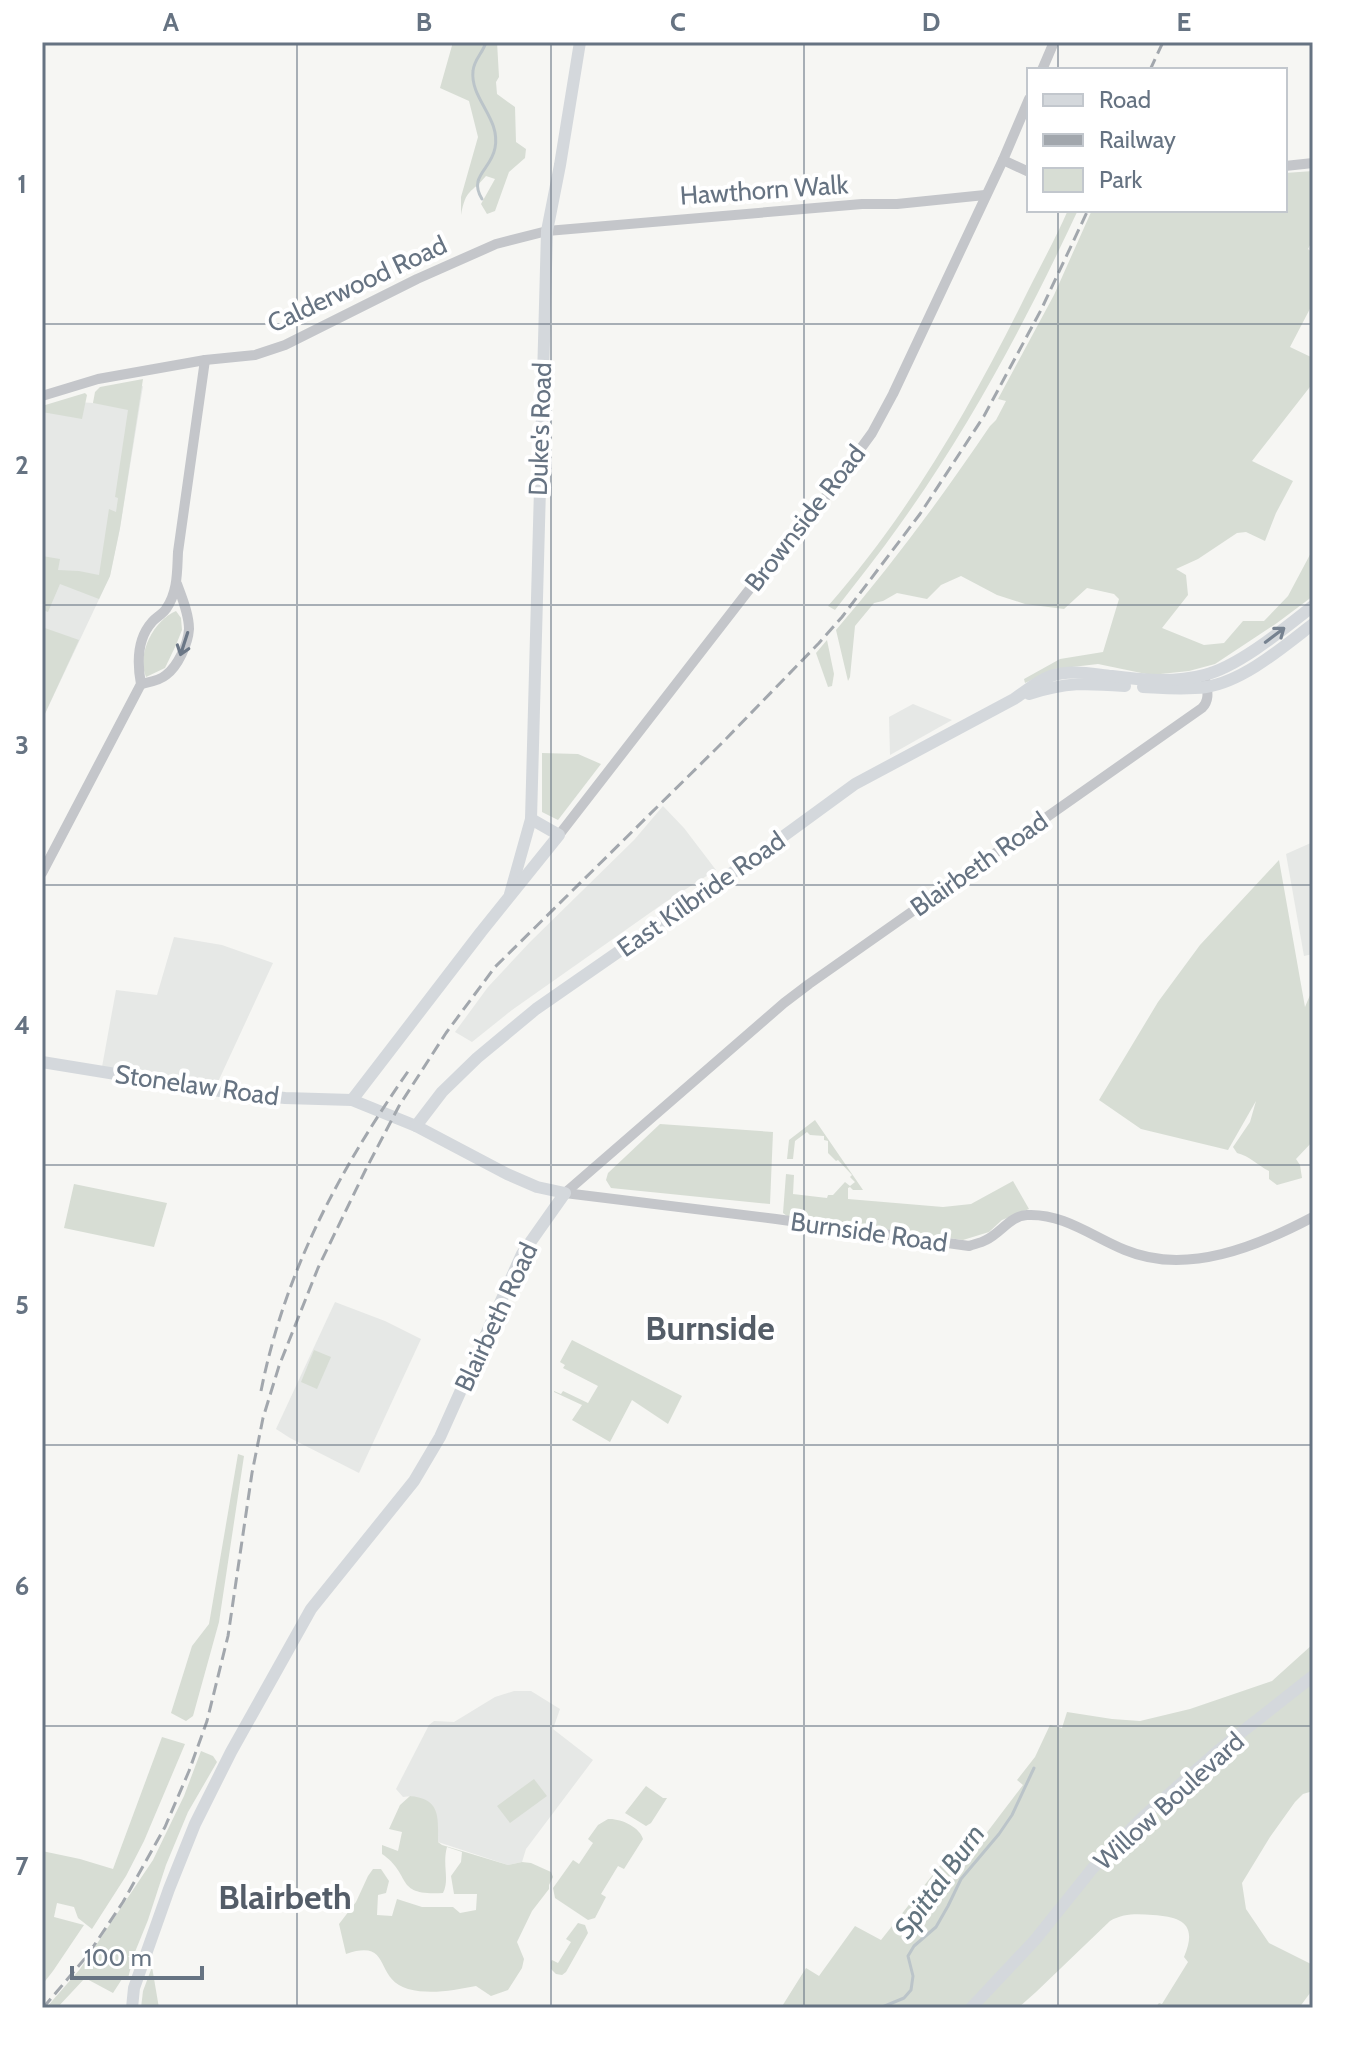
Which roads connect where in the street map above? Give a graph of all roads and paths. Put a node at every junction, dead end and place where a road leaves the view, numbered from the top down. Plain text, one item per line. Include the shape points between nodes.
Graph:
1 (580, 42) edge
2 (1054, 42) edge
3 (1043, 68) edge
4 (1027, 104) edge
5 (1003, 160) junction
6 (1313, 163) edge
7 (1287, 166) edge
8 (1027, 171) edge
9 (985, 195) junction
10 (547, 231) junction
11 (205, 360) junction
12 (42, 396) edge
13 (177, 584) junction
14 (1313, 606) edge
15 (1313, 624) edge
16 (1206, 681) junction
17 (141, 684) junction
18 (531, 819) junction
19 (559, 835) junction
20 (42, 873) edge
21 (510, 894) junction
22 (42, 1062) edge
23 (352, 1100) junction
24 (416, 1126) junction
25 (565, 1193) junction
26 (1313, 1217) edge
27 (1313, 1676) edge
28 (132, 2008) edge
29 (971, 2008) edge

1 - 10 main road, Duke's Road
2 - 3 street
4 - 5 street, Brownside Road
5 - 8 street
5 - 9 street, Brownside Road
6 - 7 street
9 - 10 street, Hawthorn Walk
9 - 19 street, Brownside Road via 893,394 858,454
10 - 11 street, Calderwood Road via 496,244 285,345 255,355
10 - 18 main road, Duke's Road
11 - 12 street, Calderwood Road via 98,379
11 - 13 street
13 - 17 street via 167,608 142,638
13 -> 17 street via 189,629 183,651 165,677
16 -> 14 main road, East Kilbride Road
15 - 16 main road, East Kilbride Road via 1245,671 1225,681
16 - 24 main road, East Kilbride Road via 1063,673 855,784 536,1009 442,1092
16 - 25 street, Blairbeth Road via 1207,702 1202,708 784,1003
17 - 20 street
18 - 19 main road
18 - 21 main road, Duke's Road
19 - 21 main road, Brownside Road
21 - 23 main road, Duke's Road
22 - 23 main road, Stonelaw Road via 220,1091
23 - 24 main road
24 - 25 main road, Burnside Road via 490,1167
25 - 26 street, Burnside Road via 969,1246 987,1240 1015,1218 1039,1215 1064,1221 1126,1251 1185,1261 1259,1243
25 - 28 main road, Blairbeth Road via 522,1254 440,1437 414,1481 311,1609 231,1752 169,1889 134,1988
27 - 29 main road, Willow Boulevard via 1132,1828

